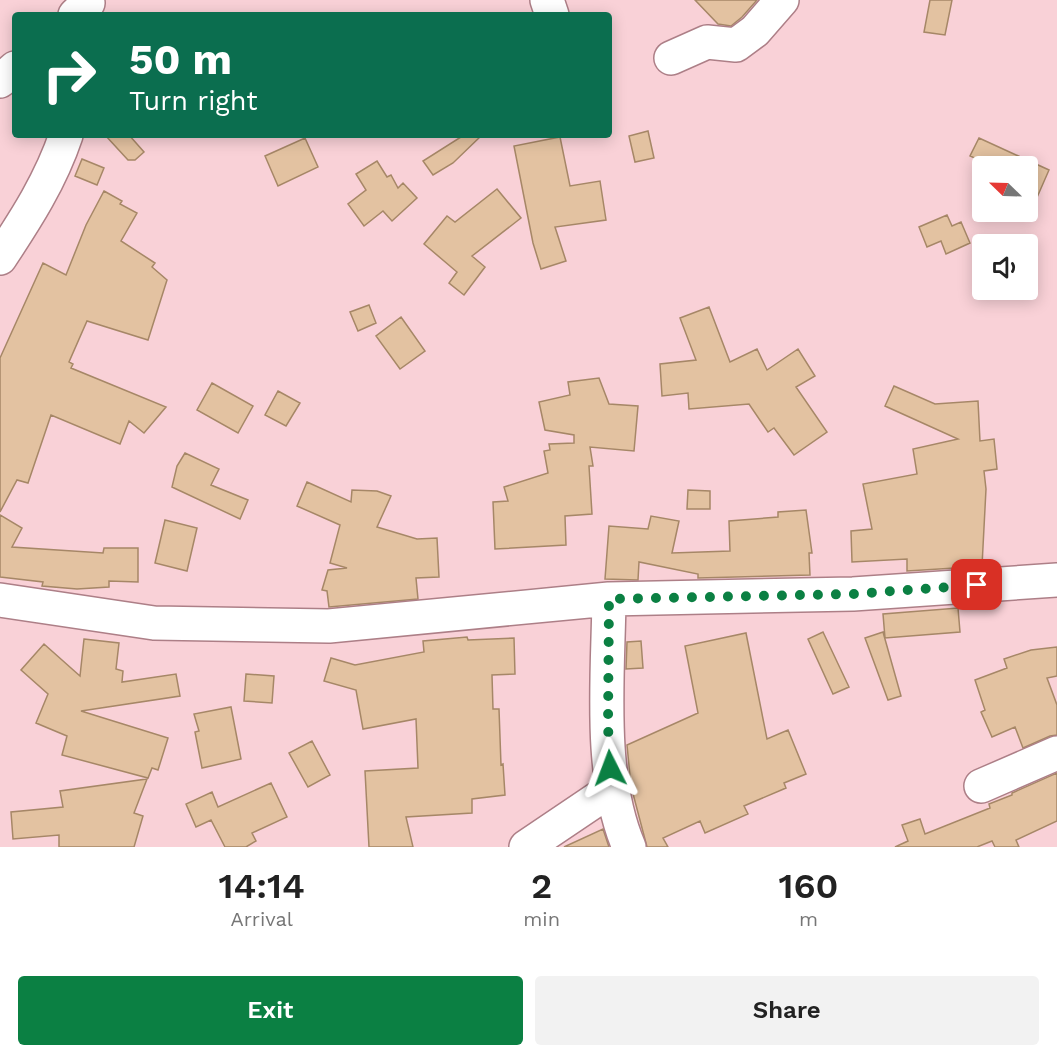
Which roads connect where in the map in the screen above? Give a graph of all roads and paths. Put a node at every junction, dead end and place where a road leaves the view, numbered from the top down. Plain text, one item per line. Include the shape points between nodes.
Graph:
1 (782, 0) edge
2 (671, 58) dead end
3 (12, 71) edge
4 (0, 81) edge
5 (65, 138) edge
6 (0, 258) edge
7 (1057, 580) edge
8 (609, 599) junction
9 (0, 600) edge
10 (1057, 753) edge
11 (981, 786) dead end
12 (612, 789) junction
13 (526, 847) edge
14 (629, 847) edge

1 - 2 street via 755,31 736,45 707,42
3 - 4 street
5 - 6 street via 27,218
7 - 8 street via 853,594
8 - 9 street via 329,626 154,624
8 - 12 street via 608,726
10 - 11 street
12 - 13 street
12 - 14 street

